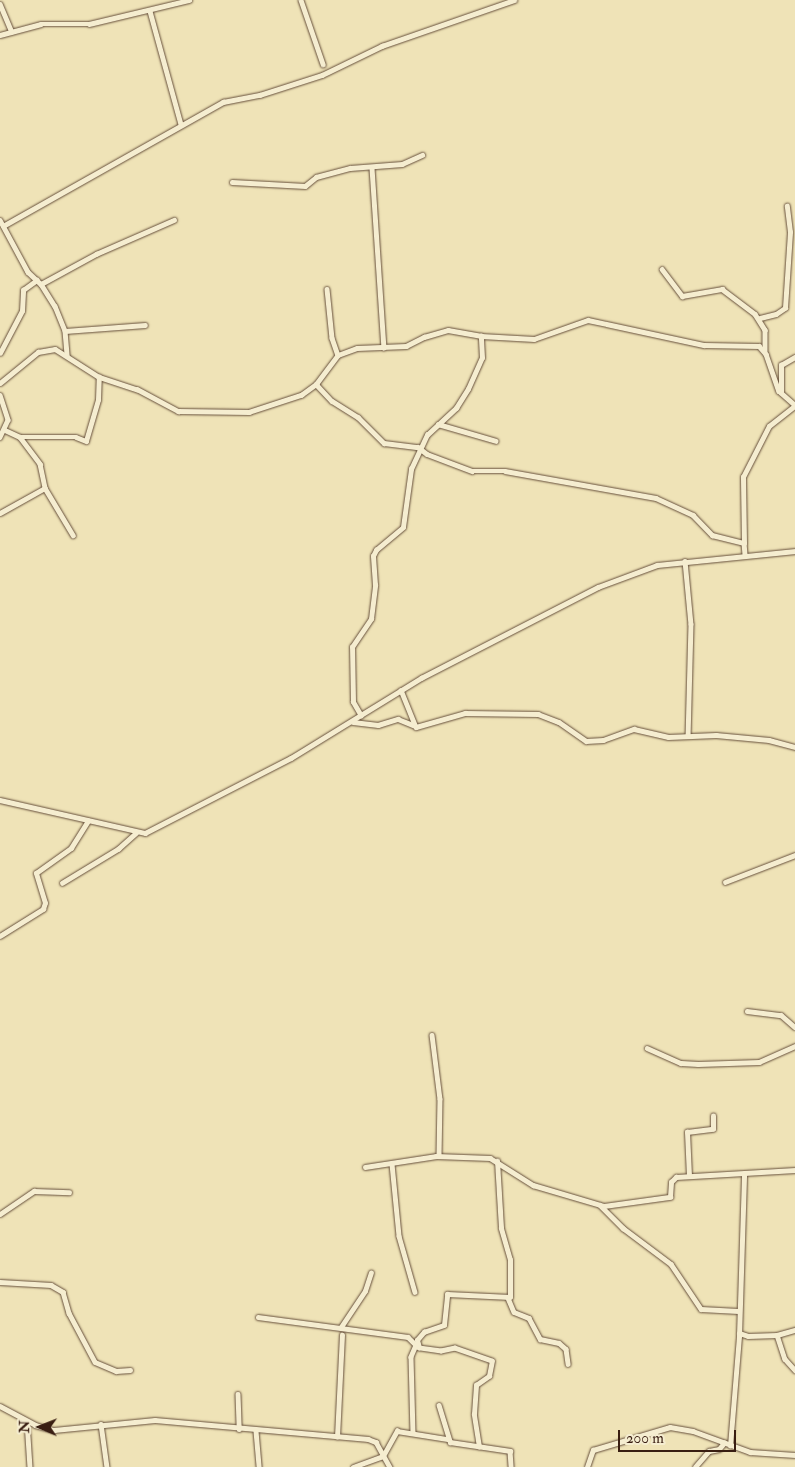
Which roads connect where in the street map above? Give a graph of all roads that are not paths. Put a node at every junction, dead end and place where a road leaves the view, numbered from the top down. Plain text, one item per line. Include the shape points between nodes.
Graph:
1 (189, 0) edge
2 (301, 0) edge
3 (514, 0) edge
4 (0, 4) edge
5 (150, 11) junction
6 (12, 32) junction
7 (0, 35) edge
8 (323, 64) dead end
9 (181, 124) junction
10 (422, 155) dead end
11 (372, 168) junction
12 (232, 182) dead end
13 (787, 206) dead end
14 (0, 220) edge
15 (174, 220) dead end
16 (2, 226) edge
17 (662, 269) dead end
18 (39, 282) junction
19 (327, 289) dead end
20 (760, 318) junction
21 (146, 325) dead end
22 (65, 331) junction
23 (481, 336) junction
24 (384, 348) junction
25 (765, 351) junction
26 (0, 353) edge
27 (67, 355) junction
28 (338, 355) junction
29 (795, 358) edge
30 (99, 376) junction
31 (0, 383) edge
32 (316, 384) junction
33 (781, 393) junction
34 (0, 395) edge
35 (795, 405) edge
36 (438, 424) junction
37 (5, 430) junction
38 (19, 436) junction
39 (0, 437) edge
40 (496, 441) dead end
41 (421, 449) junction
42 (45, 488) junction
43 (0, 513) edge
44 (72, 536) dead end
45 (744, 543) junction
46 (795, 551) edge
47 (744, 554) junction
48 (685, 561) junction
49 (401, 690) junction
50 (361, 716) junction
51 (352, 722) junction
52 (413, 725) junction
53 (688, 736) junction
54 (795, 747) edge
55 (0, 800) edge
56 (88, 821) junction
57 (136, 832) junction
58 (795, 855) edge
59 (725, 882) dead end
60 (62, 883) dead end
61 (0, 936) edge
62 (747, 1011) dead end
63 (795, 1028) edge
64 (432, 1035) dead end
65 (795, 1046) edge
66 (646, 1048) dead end
67 (713, 1116) dead end
68 (440, 1156) junction
69 (497, 1161) junction
70 (392, 1164) junction
71 (365, 1167) dead end
72 (795, 1170) edge
73 (744, 1174) junction
74 (689, 1176) junction
75 (69, 1192) dead end
76 (600, 1206) junction
77 (0, 1214) edge
78 (372, 1273) dead end
79 (0, 1282) edge
80 (415, 1292) dead end
81 (508, 1298) junction
82 (738, 1311) junction
83 (258, 1317) dead end
84 (341, 1327) junction
85 (795, 1330) edge
86 (739, 1333) junction
87 (342, 1335) dead end
88 (777, 1335) junction
89 (416, 1345) junction
90 (568, 1364) dead end
91 (130, 1370) dead end
92 (795, 1370) edge
93 (238, 1394) dead end
94 (439, 1405) dead end
95 (0, 1406) edge
96 (27, 1421) junction
97 (101, 1424) junction
98 (240, 1429) junction
99 (256, 1431) junction
100 (413, 1432) junction
101 (337, 1437) junction
102 (447, 1439) junction
103 (724, 1443) junction
104 (730, 1446) junction
105 (479, 1447) junction
106 (795, 1455) edge
107 (383, 1456) junction
108 (30, 1467) edge
109 (107, 1467) edge
110 (259, 1467) edge
111 (352, 1467) edge
112 (390, 1467) edge
113 (511, 1467) edge
114 (587, 1467) edge
115 (695, 1467) edge

1 - 5 street
2 - 8 street
3 - 9 street via 382,46 322,75 260,95 223,102
4 - 6 street
5 - 6 street via 89,24 50,24
5 - 9 street
6 - 7 street
9 - 16 street via 155,143
10 - 11 street via 402,164
11 - 12 street via 333,172 316,177 305,186
11 - 24 street
13 - 20 street via 790,232 785,308
14 - 16 street
15 - 18 street
16 - 18 street via 28,272
17 - 20 street via 682,296 722,289
18 - 22 street
18 - 26 street via 23,291 22,311
19 - 28 street via 332,338
20 - 25 street via 766,330
21 - 22 street
22 - 27 street
23 - 24 street via 448,330 406,346
23 - 25 street via 534,339 588,320 704,345 753,344
23 - 36 street via 482,358 468,389 456,408
24 - 28 street via 357,348
25 - 33 street
27 - 30 street
27 - 31 street via 55,349 44,349
28 - 32 street
29 - 33 street via 781,365
30 - 32 street via 137,388 167,407 184,412 259,411 290,401
30 - 38 street via 98,400 87,440
32 - 41 street via 332,401 358,416 384,443
33 - 35 street
34 - 37 street via 8,417
35 - 45 street via 769,426 743,477
36 - 40 street
36 - 41 street
37 - 38 street
37 - 39 street
38 - 42 street via 40,464
41 - 45 street via 472,471 505,472 656,498 693,515 712,535
41 - 50 street via 408,480 402,527 373,556 375,585 371,619 352,647 353,702
42 - 43 street
42 - 44 street
45 - 47 street
46 - 47 street
47 - 48 street
48 - 49 street via 642,569 598,587
48 - 53 street via 691,624
49 - 50 street
49 - 52 street
50 - 51 street
51 - 52 street via 378,725 398,719
51 - 57 street via 170,822 146,833
52 - 53 street via 423,726 465,713 538,714 559,722 586,741 603,740 634,729 668,737
53 - 54 street via 768,740
55 - 56 street
56 - 57 street
56 - 61 street via 72,848 36,873 45,903 43,909
57 - 60 street via 118,849
58 - 59 street
62 - 63 street via 781,1014
64 - 68 street via 440,1099
65 - 66 street via 759,1062 698,1064 681,1063
67 - 74 street via 713,1129 687,1132
68 - 69 street
68 - 70 street
69 - 76 street via 534,1185
69 - 81 street via 501,1228 510,1260
70 - 71 street
70 - 80 street via 399,1236
72 - 73 street via 749,1170
73 - 74 street
73 - 82 street
74 - 76 street via 673,1180 668,1198
75 - 77 street via 34,1191
76 - 82 street via 677,1270 685,1288 701,1309
78 - 84 street via 365,1291
79 - 91 street via 51,1285 63,1292 69,1313 95,1362 116,1371
81 - 89 street via 488,1294 448,1294 444,1325 420,1335
81 - 90 street via 514,1312 529,1318 540,1339 559,1343 566,1349
82 - 86 street
83 - 84 street via 292,1324
84 - 89 street via 408,1337
85 - 88 street
86 - 88 street via 748,1336
86 - 104 street
87 - 101 street
88 - 92 street via 785,1359
89 - 100 street via 411,1357
89 - 105 street via 436,1351 455,1348 492,1362 490,1374 476,1383 475,1428
93 - 98 street
94 - 102 street
95 - 96 street
96 - 97 street via 54,1430
96 - 108 street
97 - 98 street via 155,1420
97 - 109 street
98 - 99 street
99 - 101 street
99 - 110 street
100 - 102 street
100 - 107 street via 394,1433
101 - 107 street via 372,1440
102 - 105 street
103 - 104 street
103 - 114 street via 681,1428 659,1429 593,1450
103 - 115 street via 719,1449 709,1451
104 - 106 street via 763,1454
105 - 113 street via 510,1451
107 - 111 street
107 - 112 street

